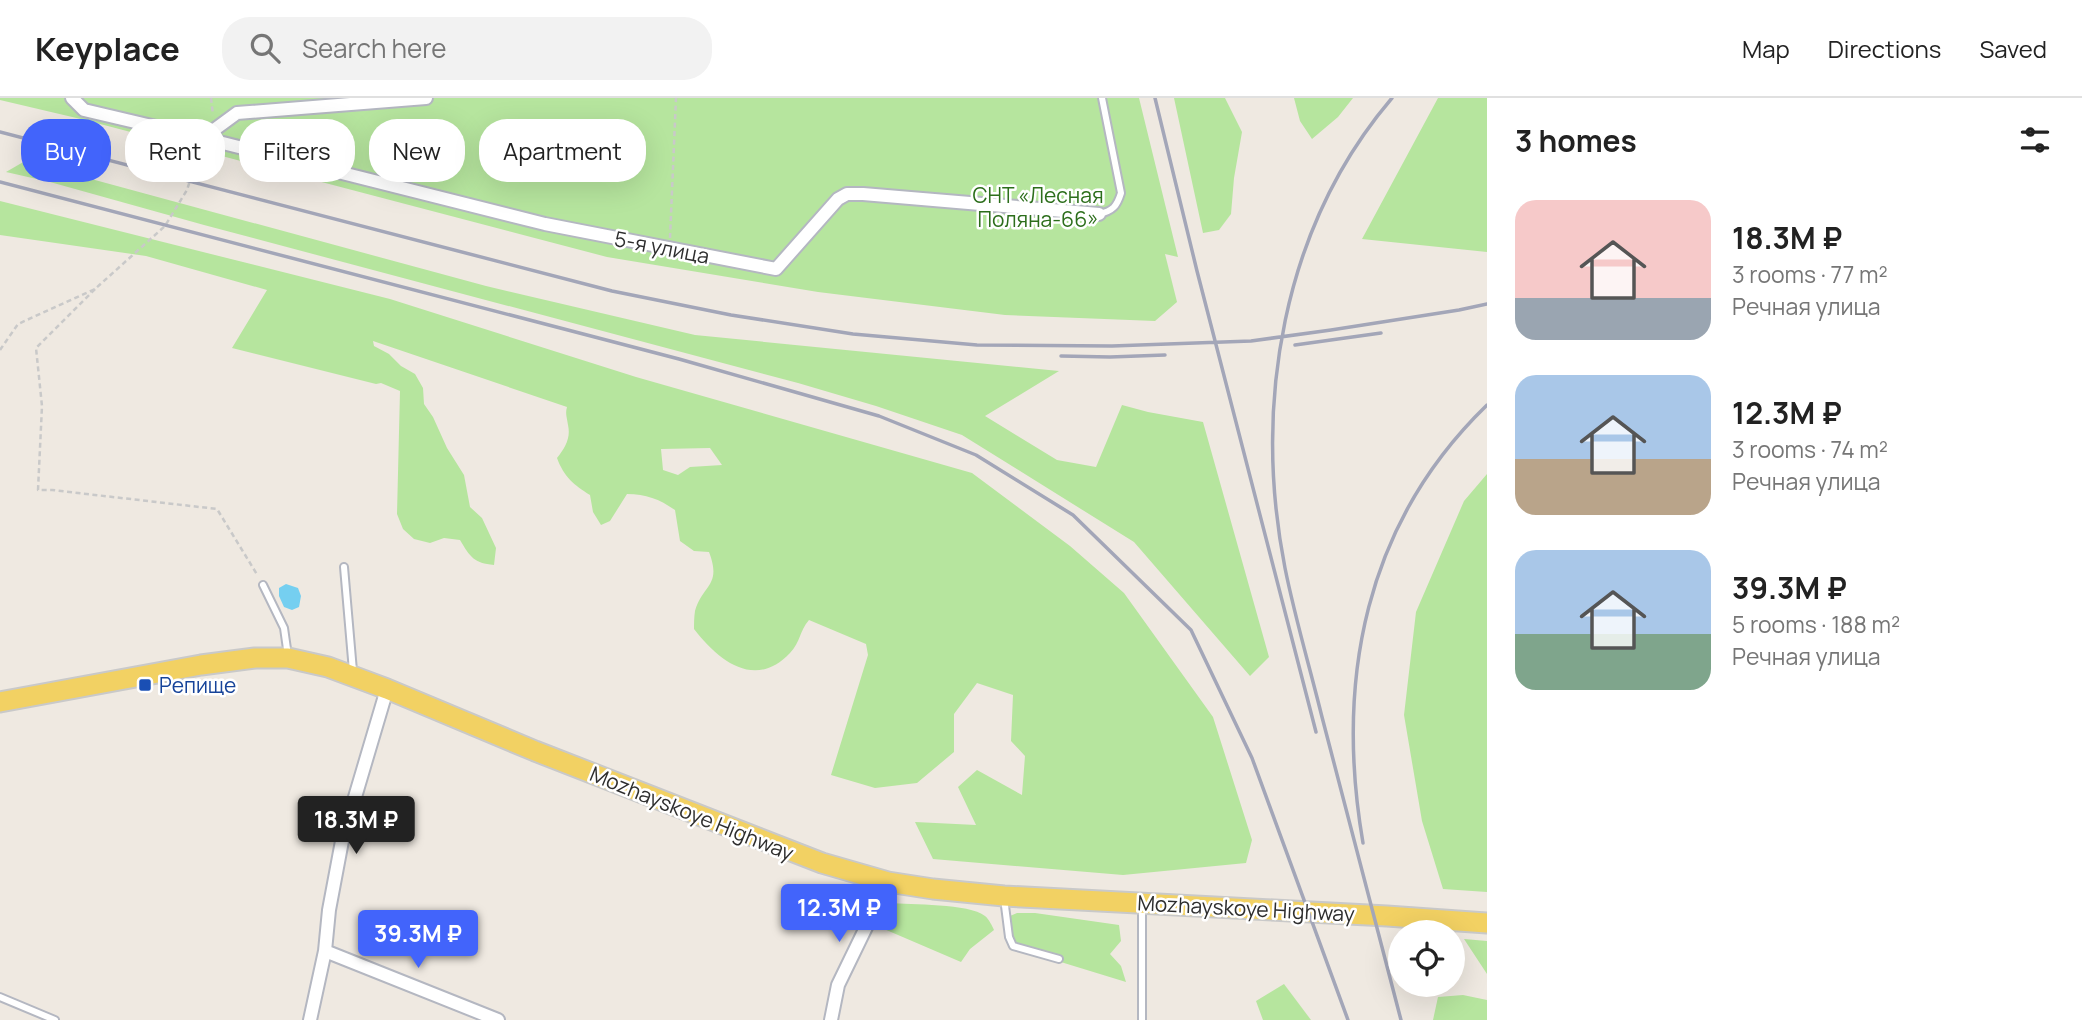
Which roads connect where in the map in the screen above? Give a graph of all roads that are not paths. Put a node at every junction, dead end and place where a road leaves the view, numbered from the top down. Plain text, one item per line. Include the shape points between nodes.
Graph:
1 (72, 98) edge
2 (426, 98) edge
3 (1102, 98) edge
4 (125, 120) edge
5 (225, 122) edge
6 (225, 144) edge
7 (1099, 214) joint
8 (344, 567) dead end
9 (263, 585) road end
10 (288, 658) junction
11 (353, 677) junction
12 (387, 689) junction
13 (0, 702) edge
14 (888, 882) junction
15 (1004, 896) junction
16 (1142, 903) junction
17 (1487, 923) edge
18 (325, 951) junction
19 (1059, 959) dead end
20 (0, 997) edge
21 (55, 1020) edge
22 (310, 1020) edge
23 (498, 1020) edge
24 (831, 1020) edge
25 (1142, 1020) edge

1 - 4 street, 5-я улица via 84,110
2 - 5 street via 237,113
3 - 7 lane via 1121,193 1111,212
6 - 7 street, 5-я улица via 545,224 776,269 847,194
8 - 11 lane
9 - 10 lane via 284,628
10 - 11 main road, Mozhayskoye Highway
10 - 13 main road, Mozhayskoye Highway via 201,665
11 - 12 main road, Mozhayskoye Highway
12 - 14 main road, Mozhayskoye Highway via 787,850
12 - 18 street via 342,841
14 - 15 main road, Mozhayskoye Highway
14 - 24 street via 838,985
15 - 16 main road, Mozhayskoye Highway
15 - 19 lane via 1013,946
16 - 17 main road, Mozhayskoye Highway
16 - 25 lane
18 - 22 street
18 - 23 street
20 - 21 lane

